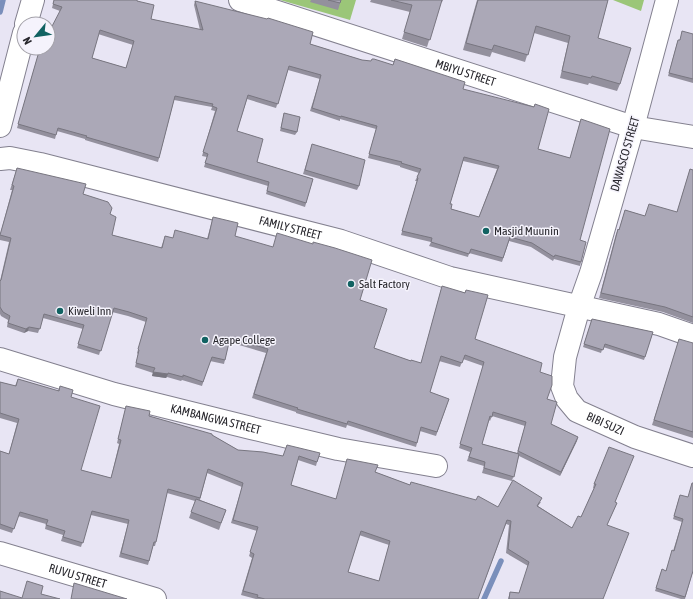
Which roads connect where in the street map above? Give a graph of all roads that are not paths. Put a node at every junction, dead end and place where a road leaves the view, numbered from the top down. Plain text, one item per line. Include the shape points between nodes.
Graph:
1 (33, 0) edge
2 (240, 0) edge
3 (667, 0) edge
4 (28, 16) edge
5 (18, 56) edge
6 (0, 126) edge
7 (633, 127) junction
8 (693, 137) edge
9 (0, 159) edge
10 (578, 307) junction
11 (693, 336) edge
12 (0, 359) edge
13 (693, 456) edge
14 (436, 466) dead end
15 (0, 553) edge
16 (155, 599) edge

1 - 4 street
2 - 7 street, MBIYU STREET
3 - 7 street, DAWASCO STREET
5 - 6 street
7 - 8 street, MBIYU STREET
7 - 10 street, DAWASCO STREET via 591,273
9 - 10 street, FAMILY STREET via 10,158 40,164 167,196 341,241 450,278
10 - 11 street, FAMILY STREET via 659,324
10 - 13 street, BIBI SUZI via 565,357 562,386 567,399 583,414 635,437
12 - 14 street, KAMBANGWA STREET via 114,394 250,428 338,449
15 - 16 street, RUVU STREET

